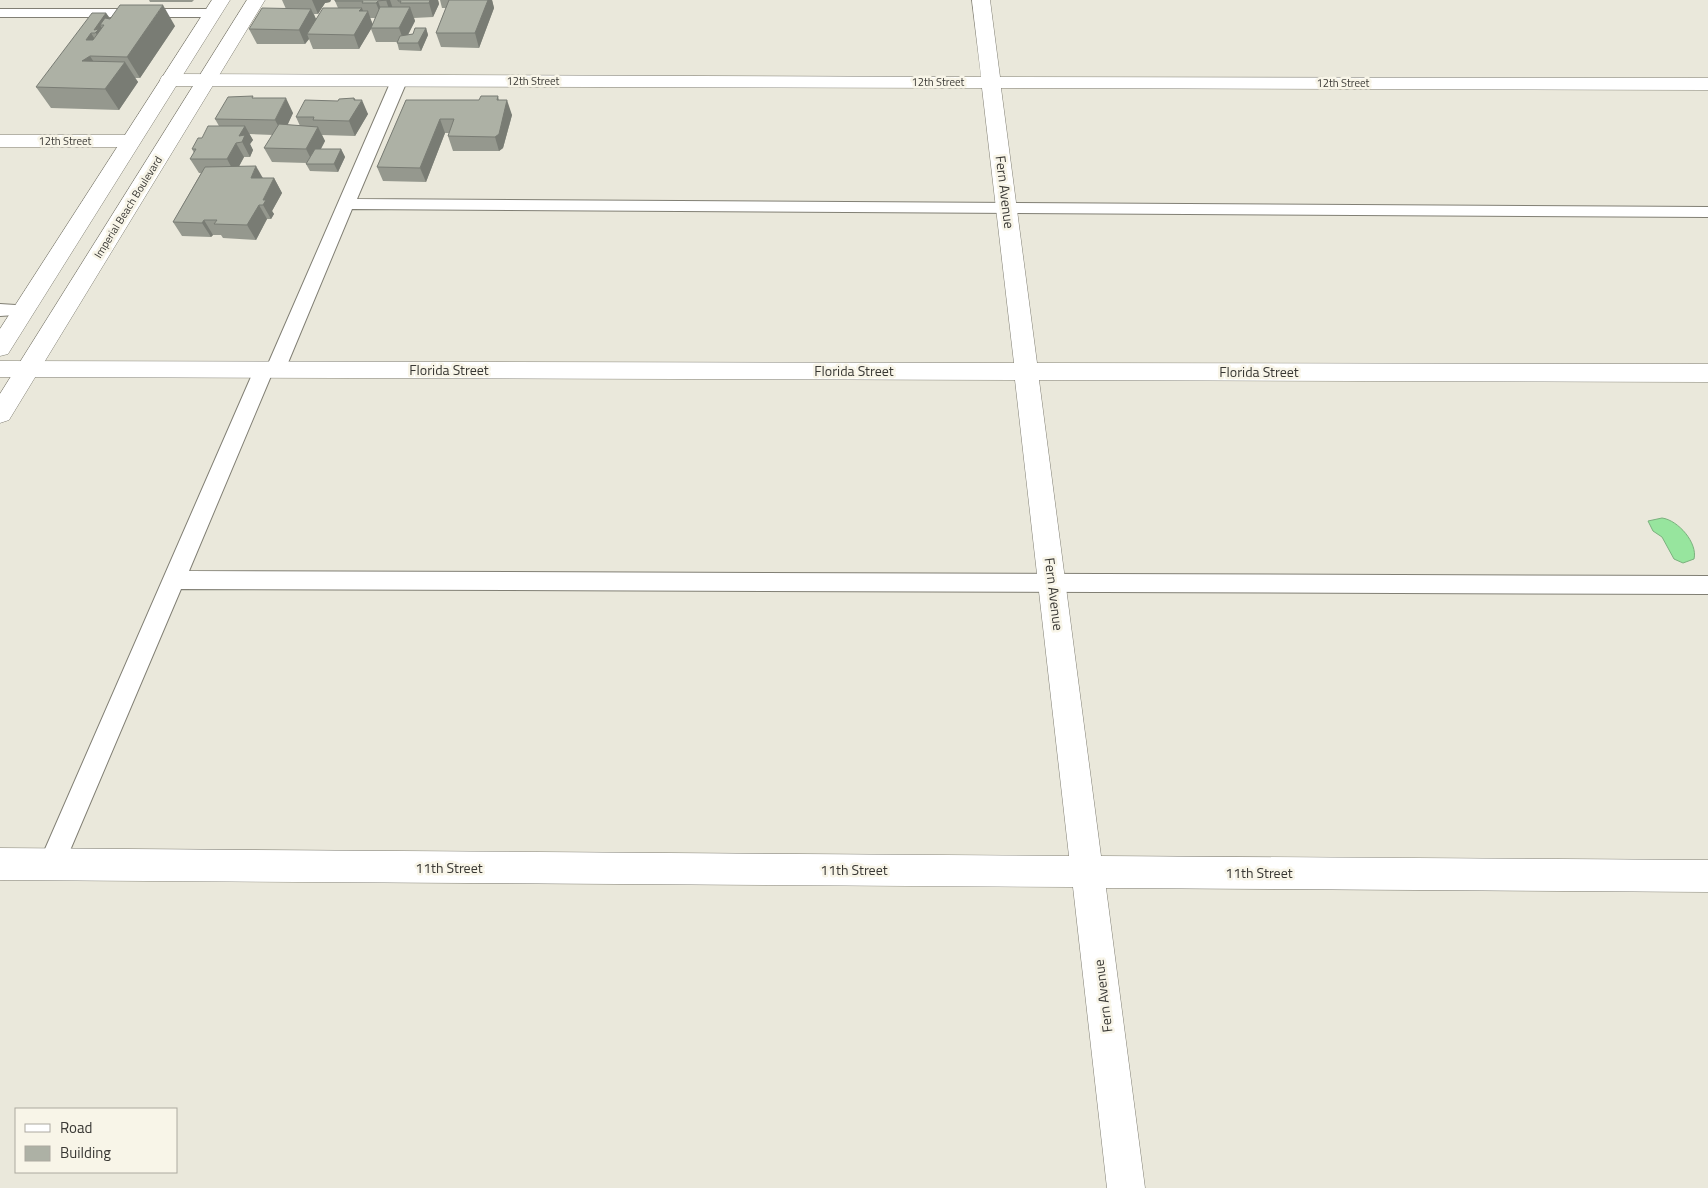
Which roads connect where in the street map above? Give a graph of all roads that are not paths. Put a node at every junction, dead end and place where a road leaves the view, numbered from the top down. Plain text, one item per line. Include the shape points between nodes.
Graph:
1 (256, 0) edge
2 (981, 0) edge
3 (217, 6) edge
4 (0, 13) edge
5 (169, 80) junction
6 (207, 80) junction
7 (399, 81) junction
8 (991, 82) junction
9 (1708, 84) edge
10 (0, 141) edge
11 (131, 141) junction
12 (346, 204) junction
13 (1007, 209) junction
14 (1708, 212) edge
15 (0, 310) edge
16 (24, 310) junction
17 (0, 348) edge
18 (0, 369) edge
19 (28, 369) junction
20 (269, 370) junction
21 (1026, 371) junction
22 (1708, 373) edge
23 (0, 414) edge
24 (173, 580) junction
25 (1052, 584) junction
26 (1708, 585) edge
27 (0, 864) edge
28 (51, 865) junction
29 (1088, 872) junction
30 (1708, 876) edge
31 (1126, 1188) edge

1 - 6 street, Imperial Beach Boulevard
2 - 8 street, Fern Avenue
3 - 4 lane
3 - 5 street
5 - 6 street, 12th Street
5 - 11 street
6 - 7 street, 12th Street
6 - 19 street, Imperial Beach Boulevard
7 - 8 street, 12th Street
7 - 12 lane
8 - 9 street, 12th Street
8 - 13 street, Fern Avenue
10 - 11 street, 12th Street
11 - 16 street
12 - 13 lane
12 - 20 lane
13 - 14 lane
13 - 21 street, Fern Avenue
15 - 16 lane
16 - 17 street
18 - 19 street, Florida Street
19 - 20 street, Florida Street
19 - 23 street, Imperial Beach Boulevard
20 - 21 street, Florida Street
20 - 24 lane
21 - 22 street, Florida Street
21 - 25 street, Fern Avenue
24 - 25 lane
24 - 28 lane
25 - 26 lane
25 - 29 street, Fern Avenue
27 - 28 street, 11th Street
28 - 29 street, 11th Street
29 - 30 street, 11th Street
29 - 31 street, Fern Avenue

